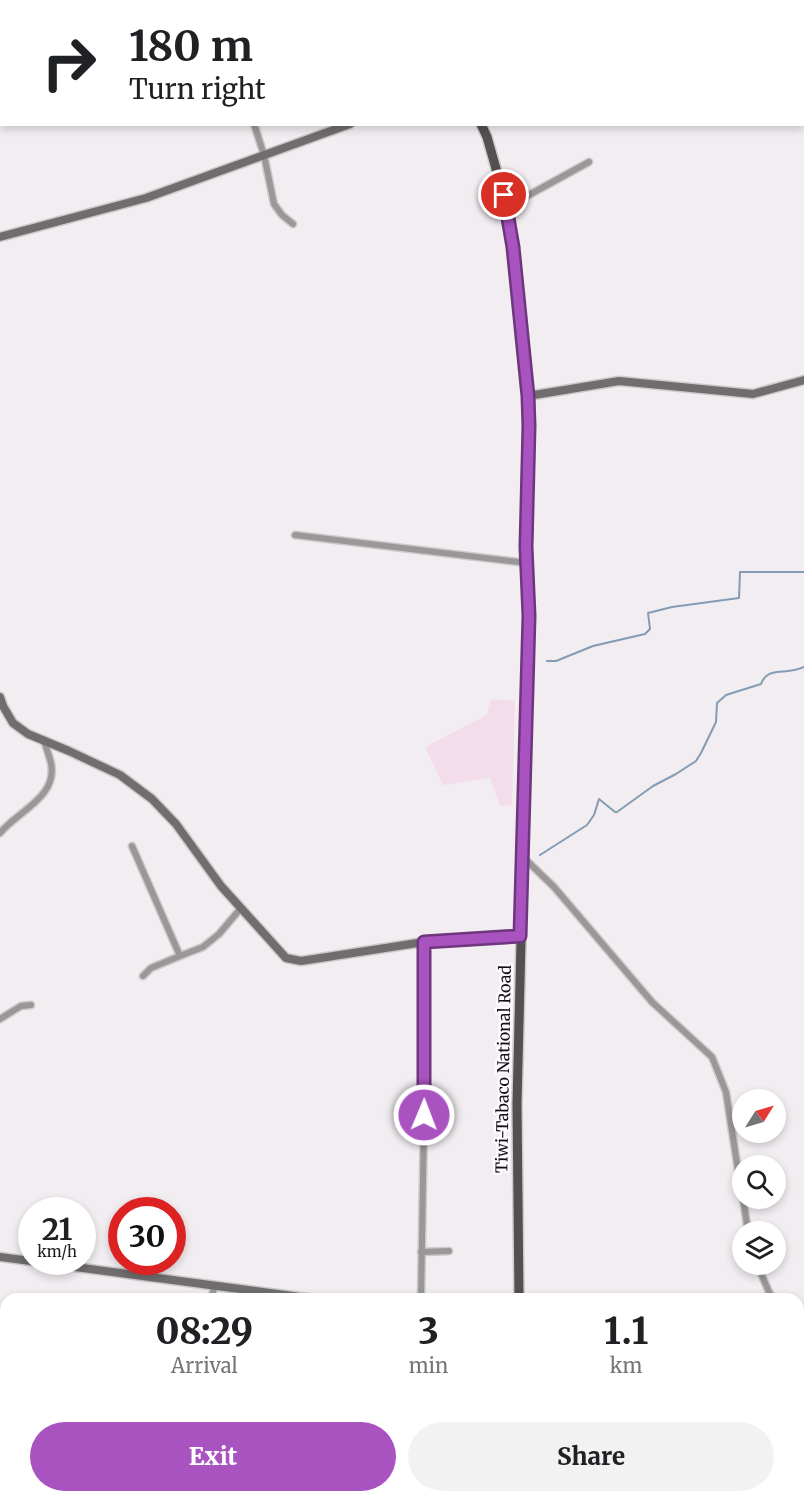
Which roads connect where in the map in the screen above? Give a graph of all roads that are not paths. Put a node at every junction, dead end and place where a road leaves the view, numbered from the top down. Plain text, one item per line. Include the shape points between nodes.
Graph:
1 (255, 126) edge
2 (344, 126) edge
3 (482, 126) edge
4 (264, 155) junction
5 (589, 162) dead end
6 (507, 207) junction
7 (293, 224) dead end
8 (0, 237) edge
9 (804, 380) edge
10 (528, 396) junction
11 (295, 535) dead end
12 (527, 563) junction
13 (0, 697) edge
14 (44, 740) junction
15 (0, 833) edge
16 (132, 846) dead end
17 (523, 857) junction
18 (241, 908) junction
19 (520, 936) junction
20 (424, 942) junction
21 (180, 956) junction
22 (143, 975) dead end
23 (31, 1005) dead end
24 (0, 1019) edge
25 (736, 1155) edge
26 (448, 1251) dead end
27 (421, 1252) junction
28 (0, 1257) edge
29 (762, 1275) edge
30 (214, 1285) junction
31 (212, 1293) edge
32 (272, 1293) edge
33 (421, 1293) edge
34 (519, 1293) edge
35 (770, 1293) edge

1 - 4 street
2 - 4 street
3 - 6 main road, Tiwi-Tabaco National Road
4 - 7 street via 274,204
4 - 8 street via 146,198
5 - 6 street
6 - 10 main road, Tiwi-Tabaco National Road
9 - 10 street via 753,394 619,381
10 - 12 main road, Tiwi-Tabaco National Road
11 - 12 street
12 - 17 main road, Tiwi-Tabaco National Road
13 - 14 street via 14,723
14 - 15 street via 51,765 50,783 43,796
14 - 18 street via 138,787 176,824 220,886
16 - 21 street
17 - 19 main road, Tiwi-Tabaco National Road
17 - 25 street via 554,887 652,1002 712,1057 726,1092
18 - 20 street via 286,958 294,960
18 - 21 street via 203,947
19 - 20 street
19 - 34 main road, Tiwi-Tabaco National Road
20 - 27 street
21 - 22 street
23 - 24 street via 21,1006
26 - 27 street
27 - 33 street
28 - 30 street
29 - 35 street
30 - 31 street
30 - 32 street

